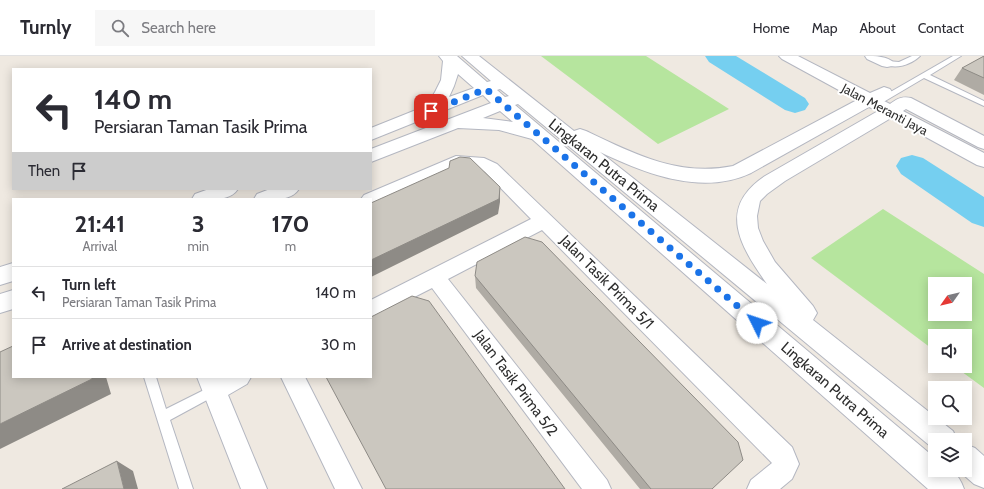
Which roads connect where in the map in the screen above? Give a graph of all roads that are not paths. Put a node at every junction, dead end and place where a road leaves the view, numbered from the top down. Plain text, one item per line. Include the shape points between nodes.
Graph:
1 (470, 56) edge
2 (787, 56) edge
3 (816, 56) edge
4 (872, 56) edge
5 (917, 56) edge
6 (958, 56) edge
7 (449, 58) edge
8 (887, 63) joint
9 (924, 75) junction
10 (502, 82) junction
11 (486, 89) junction
12 (520, 97) junction
13 (886, 101) junction
14 (503, 104) junction
15 (984, 104) edge
16 (431, 111) junction
17 (446, 126) junction
18 (545, 129) junction
19 (372, 134) edge
20 (984, 143) edge
21 (372, 156) edge
22 (984, 161) edge
23 (225, 190) edge
24 (286, 190) edge
25 (205, 198) edge
26 (266, 198) edge
27 (372, 198) edge
28 (545, 220) junction
29 (12, 272) edge
30 (0, 276) edge
31 (435, 277) junction
32 (12, 299) edge
33 (0, 304) edge
34 (372, 309) edge
35 (857, 370) junction
36 (150, 378) edge
37 (234, 378) edge
38 (294, 378) edge
39 (212, 383) edge
40 (163, 417) junction
41 (934, 433) edge
42 (972, 464) edge
43 (984, 474) edge
44 (186, 489) edge
45 (254, 489) edge
46 (349, 489) edge
47 (598, 489) edge
48 (760, 489) edge
49 (950, 489) edge

1 - 10 main road, Lingkaran Putra Prima
2 - 13 main road, Jalan Meranti Jaya
3 - 13 main road, Jalan Meranti Jaya
4 - 8 street
5 - 8 lane via 900,65
6 - 9 lane
7 - 11 main road, Lingkaran Putra Prima
7 - 16 main road via 452,72 442,97
9 - 13 lane
9 - 15 lane
10 - 11 main road
10 - 12 main road, Lingkaran Putra Prima
11 - 14 main road, Lingkaran Putra Prima
11 - 16 main road
12 - 14 main road
12 - 18 main road, Lingkaran Putra Prima
13 - 18 main road via 736,172 708,176 676,173
13 - 20 main road, Jalan Meranti Jaya
13 - 22 main road, Jalan Meranti Jaya
13 - 35 main road via 755,194 749,204 747,217 748,229 773,276
14 - 17 main road
14 - 18 main road, Lingkaran Putra Prima
16 - 19 main road
17 - 18 main road via 475,123
17 - 21 main road
18 - 35 main road, Lingkaran Putra Prima
18 - 49 main road, Lingkaran Putra Prima
23 - 25 main road
24 - 26 main road
27 - 28 street, Jalan Tasik Prima 5/1 via 456,162 464,161 484,164 491,168
28 - 31 street
28 - 48 street, Jalan Tasik Prima 5/1 via 783,456 786,464 783,470
29 - 30 main road
31 - 34 street
31 - 47 street, Jalan Tasik Prima 5/2
32 - 33 main road
35 - 41 main road, Lingkaran Putra Prima
36 - 40 lane
37 - 39 street
38 - 46 street
39 - 40 lane
39 - 45 street
40 - 44 lane
42 - 43 main road

